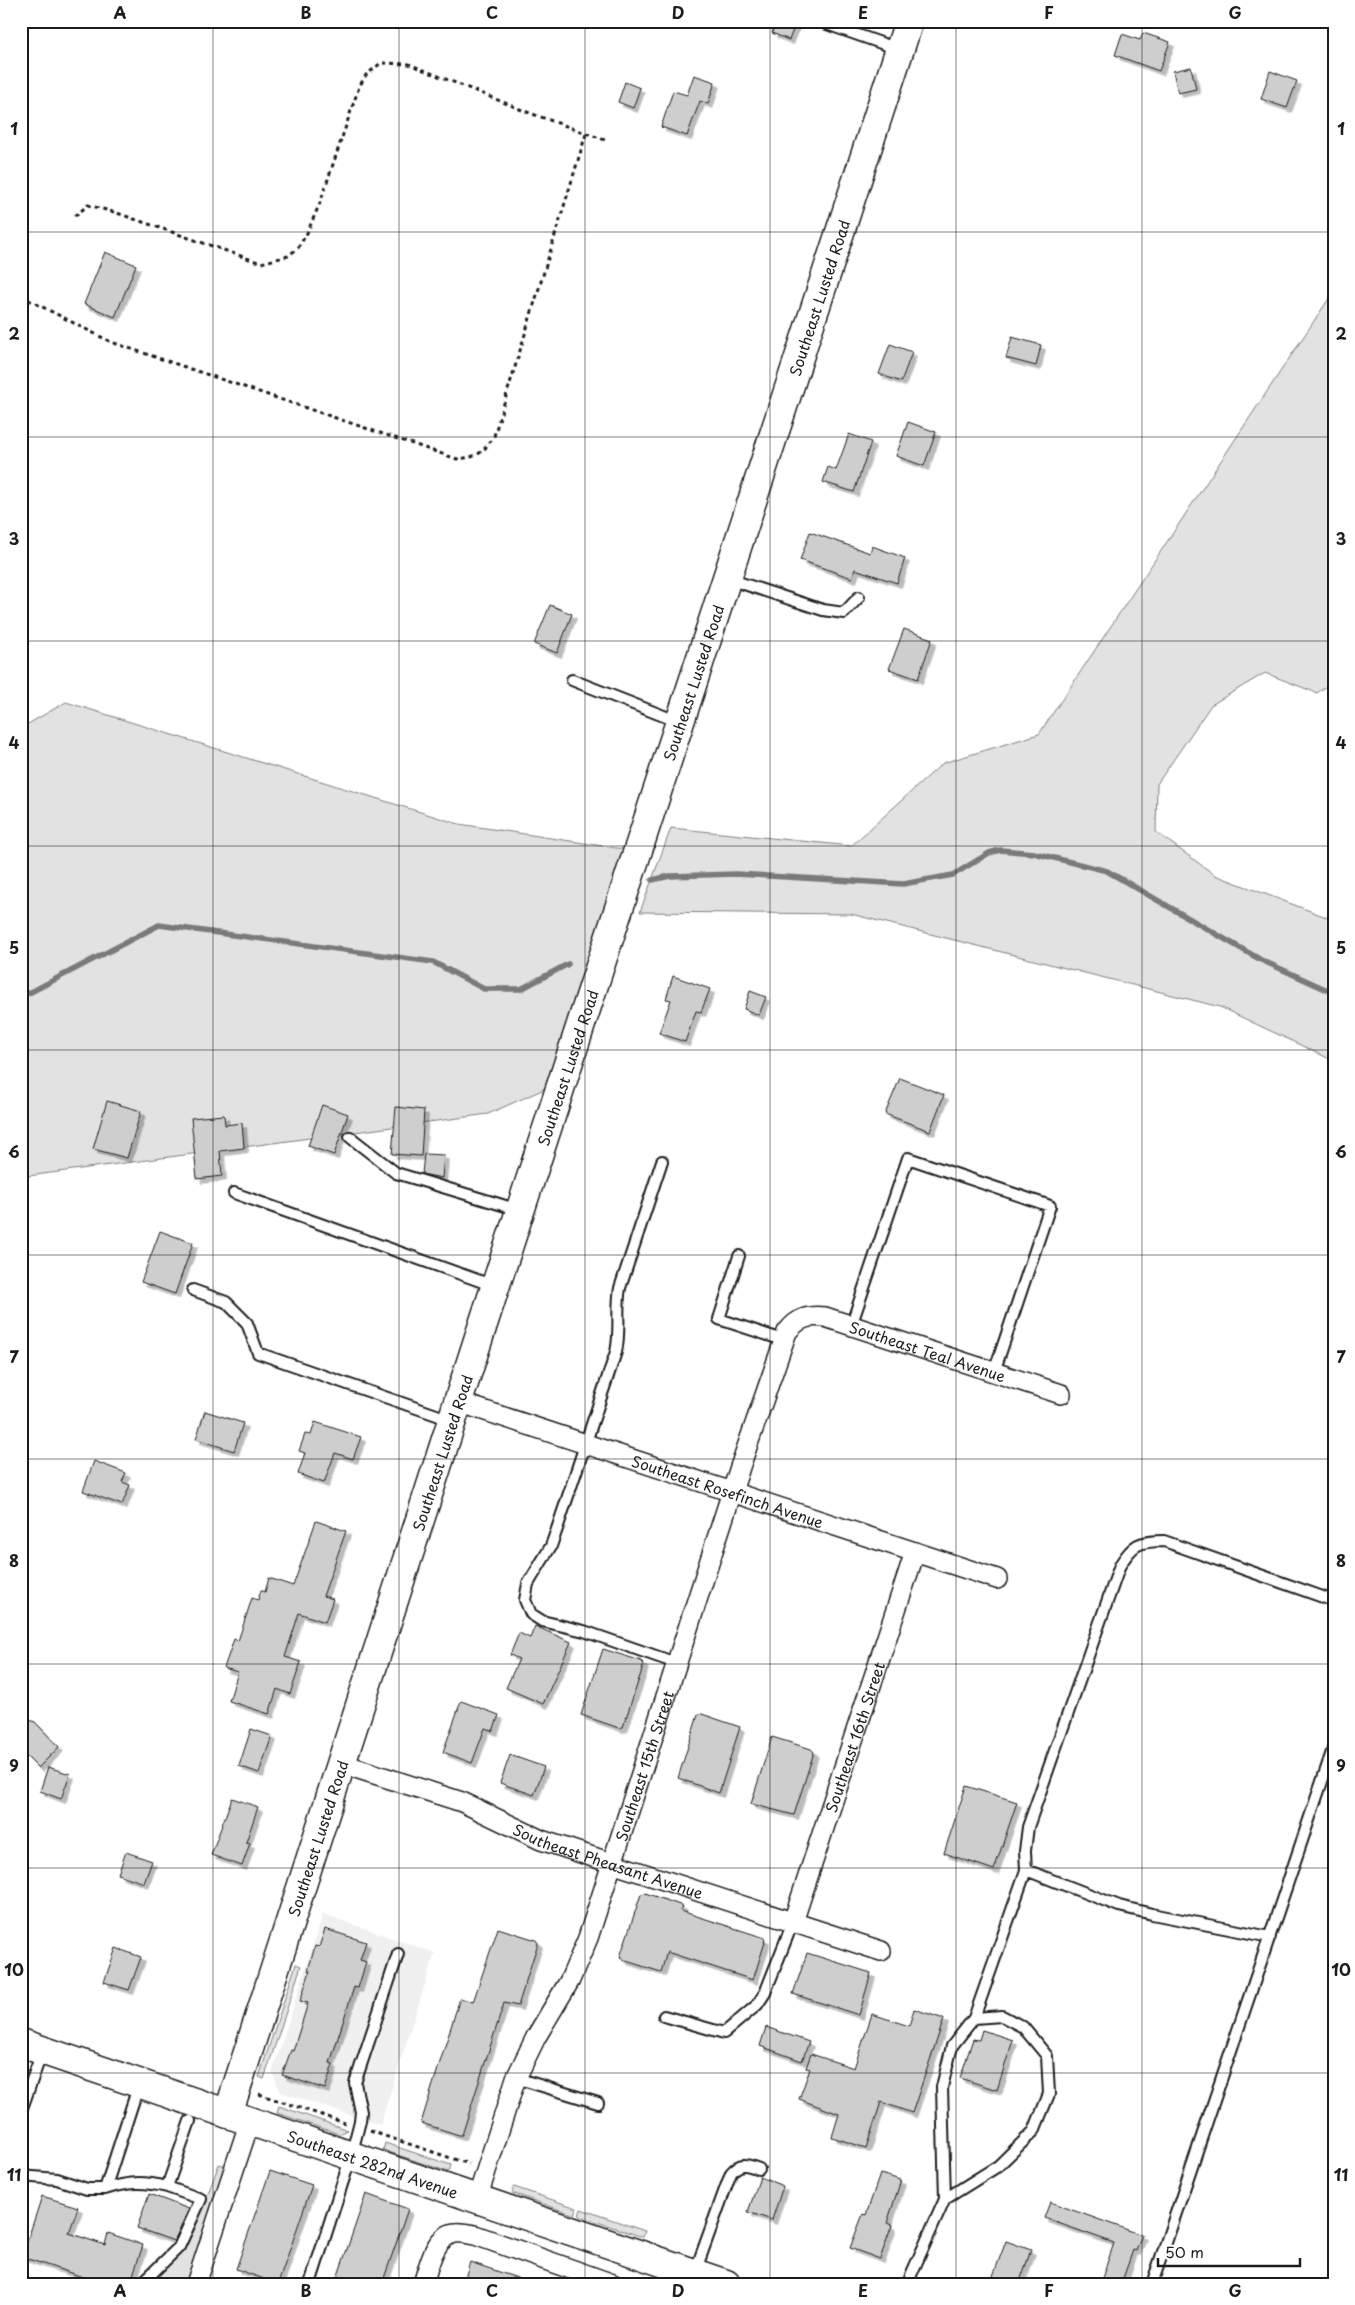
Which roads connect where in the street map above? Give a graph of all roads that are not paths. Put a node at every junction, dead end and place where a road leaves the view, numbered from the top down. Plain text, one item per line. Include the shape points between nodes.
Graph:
1 (818, 21) edge
2 (909, 21) edge
3 (899, 50) junction
4 (728, 578) junction
5 (859, 597) dead end
6 (572, 680) dead end
7 (680, 723) junction
8 (350, 1137) dead end
9 (662, 1161) dead end
10 (234, 1193) dead end
11 (520, 1210) junction
12 (739, 1256) dead end
13 (495, 1287) junction
14 (193, 1290) dead end
15 (794, 1324) joint
16 (851, 1326) junction
17 (783, 1340) junction
18 (994, 1372) junction
19 (1061, 1394) dead end
20 (455, 1411) junction
21 (585, 1444) junction
22 (732, 1492) junction
23 (915, 1552) junction
24 (997, 1579) dead end
25 (1334, 1601) edge
26 (676, 1663) junction
27 (1334, 1746) edge
28 (340, 1763) junction
29 (612, 1863) junction
30 (1026, 1870) junction
31 (792, 1922) junction
32 (1270, 1936) junction
33 (881, 1951) dead end
34 (398, 1954) dead end
35 (664, 2016) dead end
36 (974, 2018) junction
37 (32, 2047) edge
38 (516, 2078) junction
39 (140, 2084) junction
40 (598, 2103) dead end
41 (21, 2111) edge
42 (239, 2118) junction
43 (190, 2121) dead end
44 (351, 2156) junction
45 (759, 2168) dead end
46 (21, 2176) edge
47 (167, 2187) junction
48 (105, 2190) junction
49 (476, 2199) junction
50 (946, 2199) junction
51 (694, 2273) junction
52 (141, 2284) edge
53 (196, 2284) edge
54 (310, 2284) edge
55 (423, 2284) edge
56 (613, 2284) edge
57 (726, 2284) edge
58 (907, 2284) edge
59 (1152, 2284) edge

1 - 3 lane
2 - 3 main road, Southeast Lusted Road
3 - 4 main road, Southeast Lusted Road
4 - 5 lane via 823,610 844,613
4 - 7 main road, Southeast Lusted Road
6 - 7 lane
7 - 11 main road, Southeast Lusted Road
8 - 11 lane via 396,1173
9 - 21 lane via 620,1288 618,1344
10 - 13 lane
11 - 13 main road, Southeast Lusted Road
12 - 17 lane via 719,1319
13 - 20 main road, Southeast Lusted Road
14 - 20 lane via 226,1302 247,1323 258,1353
15 - 16 street, Southeast Teal Avenue via 800,1319 815,1316
15 - 17 street, Southeast 15th Street
16 - 18 street, Southeast Teal Avenue
16 - 18 lane via 908,1158 1050,1206
17 - 22 street, Southeast 15th Street
18 - 19 street, Southeast Teal Avenue
20 - 21 street, Southeast Rosefinch Avenue
20 - 28 main road, Southeast Lusted Road
21 - 22 street, Southeast Rosefinch Avenue
21 - 26 lane via 551,1546 528,1584 525,1600 531,1614 542,1621 584,1631
22 - 23 street, Southeast Rosefinch Avenue
22 - 26 street, Southeast 15th Street
23 - 24 street, Southeast Rosefinch Avenue
23 - 31 street, Southeast 16th Street
25 - 30 lane via 1164,1541 1144,1541 1130,1549 1120,1565 1028,1827
26 - 29 street, Southeast 15th Street
27 - 32 lane
28 - 29 street, Southeast Pheasant Avenue via 462,1802 528,1834
28 - 42 main road, Southeast Lusted Road
29 - 31 street, Southeast Pheasant Avenue
29 - 38 street, Southeast 15th Street via 580,1959
30 - 32 lane via 1119,1906
30 - 36 lane
31 - 33 street, Southeast Pheasant Avenue
31 - 35 lane via 765,1993 757,2005 724,2033
32 - 59 lane
34 - 44 lane via 355,2083 361,2112
36 - 50 lane via 952,2046 942,2087
36 - 50 lane via 1002,2016 1023,2027 1047,2056 1049,2094 1034,2131 998,2166
37 - 39 main road, Southeast 282nd Avenue
37 - 41 lane
38 - 40 lane
38 - 49 street, Southeast 15th Street
39 - 42 main road, Southeast 282nd Avenue
39 - 48 lane
42 - 44 main road, Southeast 282nd Avenue
42 - 53 street
43 - 47 lane
44 - 49 main road, Southeast 282nd Avenue
44 - 54 lane
45 - 51 lane via 738,2165 731,2173
46 - 48 lane via 57,2179 87,2189
47 - 48 lane via 131,2182
47 - 52 lane via 201,2199 178,2247
49 - 51 main road, Southeast 282nd Avenue
50 - 58 lane
51 - 57 main road, Southeast 282nd Avenue
55 - 56 street via 436,2246 443,2237 456,2233 475,2235

